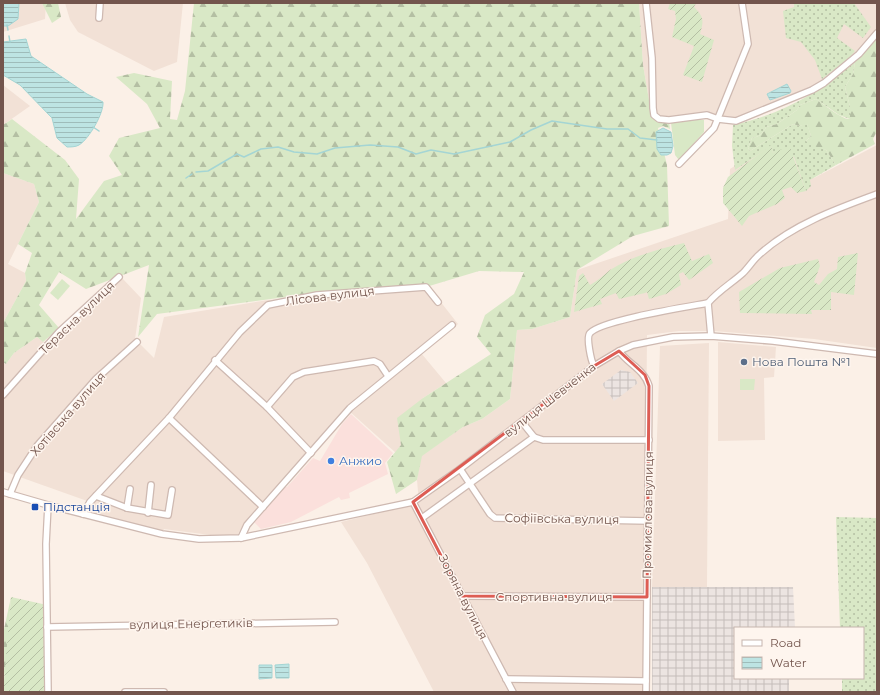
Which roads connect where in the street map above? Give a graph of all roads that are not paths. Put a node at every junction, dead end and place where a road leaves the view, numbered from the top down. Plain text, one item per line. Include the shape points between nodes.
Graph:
1 (100, 3) edge
2 (646, 3) edge
3 (742, 3) edge
4 (99, 18) dead end
5 (877, 33) edge
6 (718, 119) junction
7 (679, 164) dead end
8 (877, 194) edge
9 (119, 277) dead end
10 (438, 302) dead end
11 (708, 303) junction
12 (452, 325) dead end
13 (711, 336) junction
14 (137, 342) dead end
15 (619, 351) junction
16 (877, 354) edge
17 (215, 360) junction
18 (594, 366) junction
19 (388, 376) junction
20 (3, 396) edge
21 (267, 407) junction
22 (169, 418) junction
23 (522, 422) junction
24 (534, 437) junction
25 (649, 440) junction
26 (311, 453) junction
27 (460, 469) junction
28 (469, 483) junction
29 (151, 485) dead end
30 (130, 489) dead end
31 (172, 490) dead end
32 (3, 492) edge
33 (10, 494) junction
34 (96, 496) junction
35 (413, 502) junction
36 (48, 505) junction
37 (263, 507) junction
38 (127, 508) junction
39 (148, 513) junction
40 (83, 514) junction
41 (422, 518) junction
42 (648, 521) junction
43 (241, 538) junction
44 (462, 596) junction
45 (647, 598) junction
46 (335, 622) dead end
47 (47, 627) junction
48 (506, 679) junction
49 (646, 681) junction
50 (48, 692) edge
51 (125, 692) edge
52 (164, 692) edge
53 (513, 692) edge
54 (646, 692) edge

1 - 4 street
2 - 6 street via 652,58 654,115 669,120 707,115
3 - 6 street via 748,44
5 - 6 street via 859,54 812,90 736,120
6 - 7 street via 714,128
8 - 11 street via 829,213 783,236 759,254
9 - 20 street, Терасна вулиця via 59,332
10 - 17 street, Лісова вулиця via 426,287 317,295 268,305
11 - 13 street
11 - 18 street via 612,322 590,333 588,338
12 - 19 street
13 - 15 street, вулиця Шевченка via 661,338
13 - 16 street, вулиця Шевченка via 773,340
14 - 33 street, Хотівська вулиця via 96,379 38,446 18,475
15 - 18 street, вулиця Шевченка
15 - 25 street, Промислова вулиця via 648,381
17 - 21 street
17 - 22 street, Лісова вулиця
18 - 23 street, вулиця Шевченка
19 - 21 street via 380,364 374,361 304,372 293,377
19 - 26 street via 350,408
21 - 26 street
22 - 34 street, Лісова вулиця
22 - 37 street
23 - 24 street
23 - 27 street, вулиця Шевченка
24 - 25 street via 543,440
24 - 28 street
25 - 42 street, Промислова вулиця
26 - 37 street
27 - 28 street
27 - 35 street, вулиця Шевченка
28 - 41 street
28 - 42 street, Софіївська вулиця via 495,518
29 - 39 street
30 - 38 street
31 - 39 street via 168,515
32 - 33 street, вулиця Шевченка
33 - 36 street, вулиця Шевченка
34 - 38 street
34 - 40 street, Лісова вулиця
35 - 41 street, Зоряна вулиця
35 - 43 street, вулиця Шевченка
36 - 40 street, вулиця Шевченка
36 - 47 street
37 - 43 street via 247,525
38 - 39 street
40 - 43 street, вулиця Шевченка via 175,536 216,540
41 - 44 street, Зоряна вулиця
42 - 45 street, Промислова вулиця
44 - 45 street, Спортивна вулиця
44 - 48 street, Зоряна вулиця
45 - 49 street, Промислова вулиця
46 - 47 street, вулиця Енергетиків
47 - 50 street
48 - 49 street
48 - 53 street, Зоряна вулиця
49 - 54 street, Промислова вулиця
51 - 52 street

